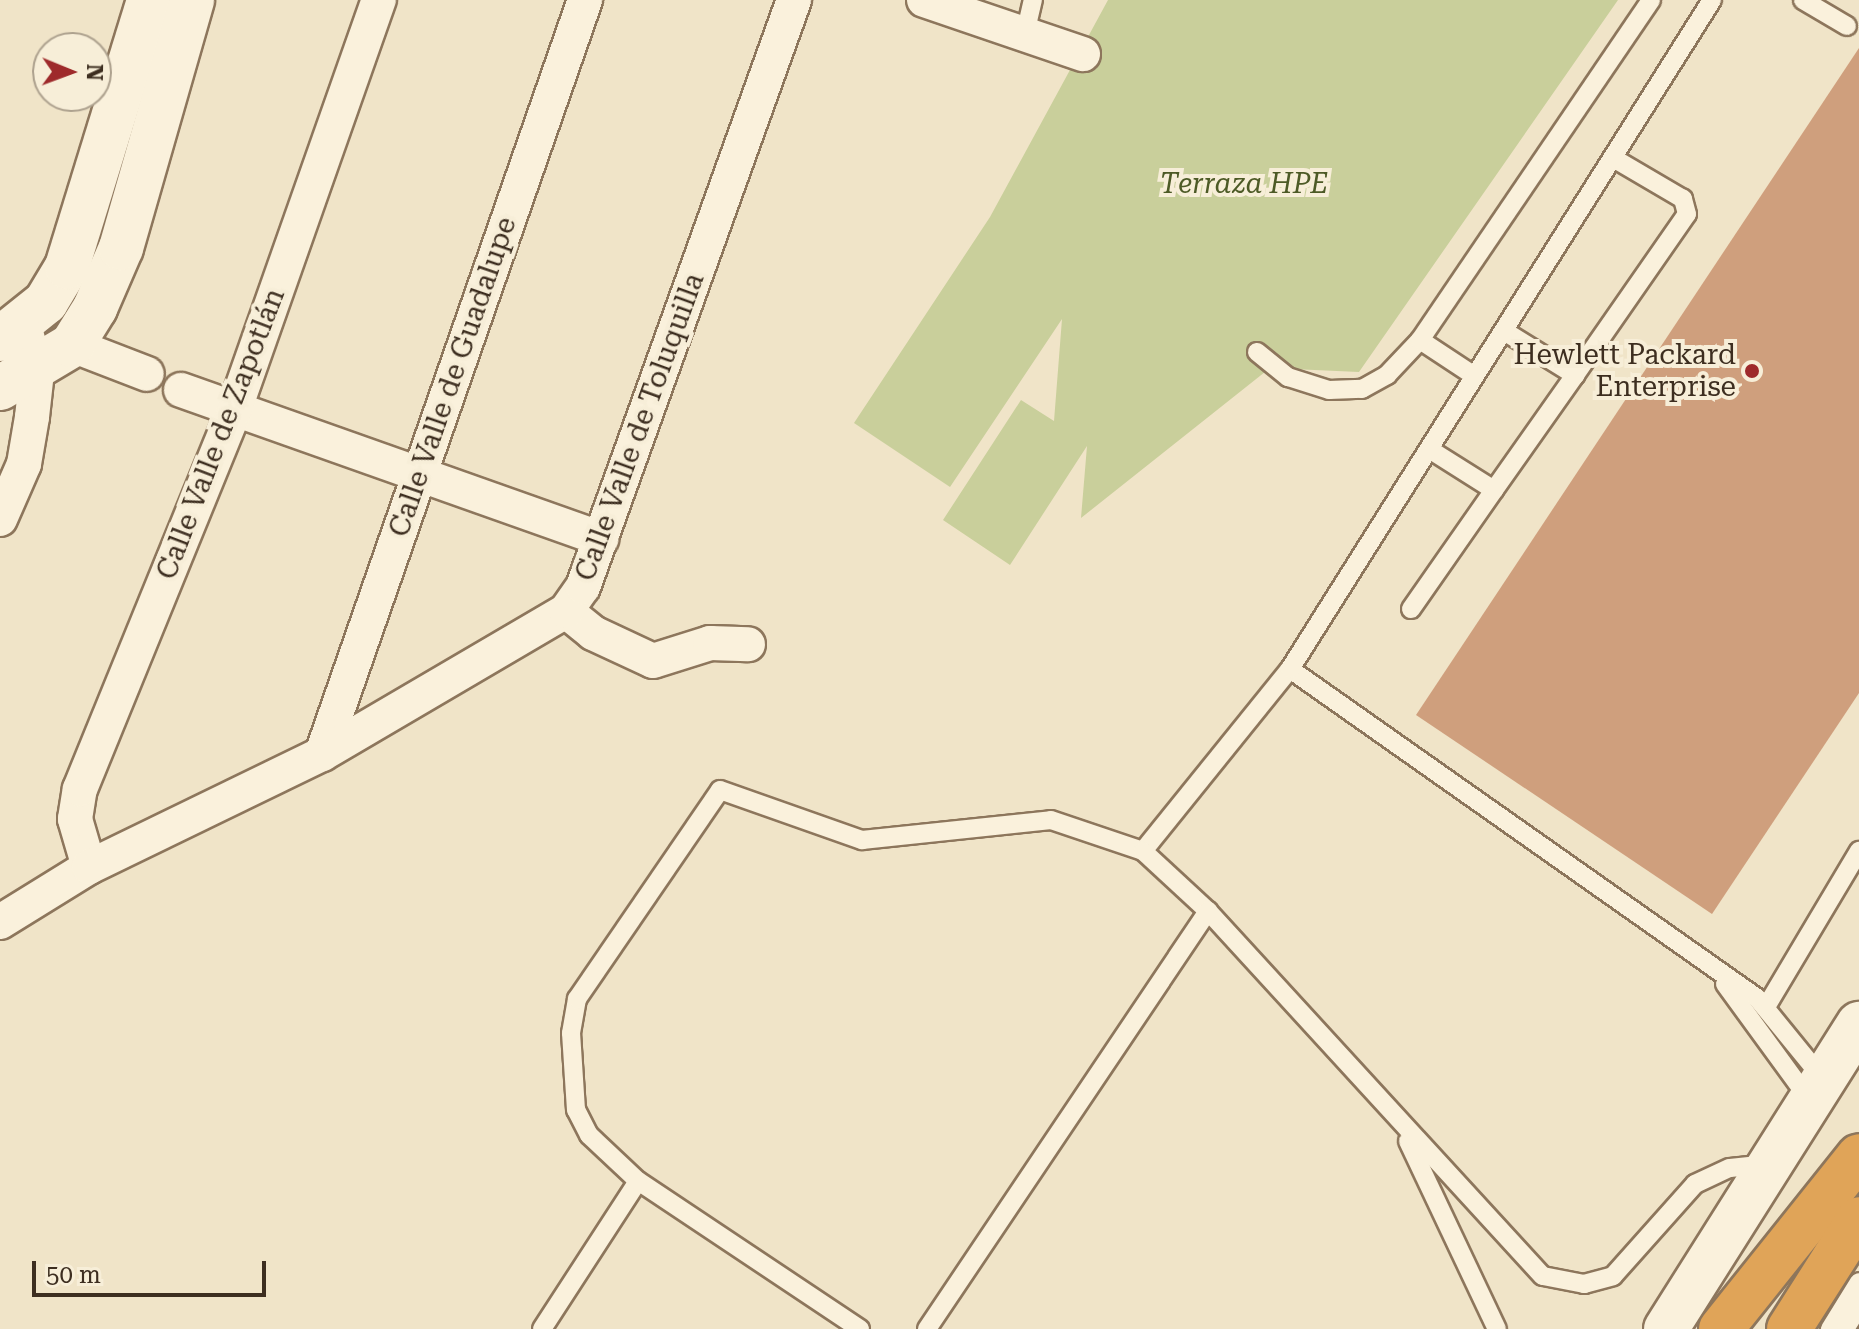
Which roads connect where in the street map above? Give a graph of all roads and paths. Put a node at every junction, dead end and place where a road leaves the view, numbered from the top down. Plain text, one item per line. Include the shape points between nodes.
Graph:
1 (149, 0) edge
2 (192, 0) edge
3 (379, 0) edge
4 (585, 0) edge
5 (794, 0) edge
6 (924, 0) edge
7 (1033, 0) edge
8 (1651, 0) edge
9 (1712, 0) edge
10 (1803, 0) edge
11 (1847, 26) dead end
12 (1025, 34) junction
13 (1083, 54) dead end
14 (1613, 158) junction
15 (1504, 331) junction
16 (12, 332) edge
17 (1420, 340) junction
18 (72, 345) junction
19 (1257, 352) dead end
20 (147, 374) dead end
21 (1473, 375) junction
22 (1575, 375) junction
23 (18, 380) edge
24 (181, 390) dead end
25 (234, 411) junction
26 (1429, 449) junction
27 (420, 474) junction
28 (1494, 490) junction
29 (0, 519) edge
30 (601, 539) junction
31 (1411, 609) dead end
32 (566, 611) junction
33 (748, 644) dead end
34 (1290, 669) junction
35 (322, 754) junction
36 (1143, 851) junction
37 (1859, 851) edge
38 (89, 867) junction
39 (1208, 911) junction
40 (0, 922) edge
41 (1721, 978) junction
42 (1766, 1007) junction
43 (1859, 1024) edge
44 (1817, 1089) junction
45 (1398, 1121) junction
46 (1859, 1156) edge
47 (1768, 1164) junction
48 (638, 1181) junction
49 (1859, 1219) edge
50 (1859, 1282) edge
51 (1859, 1307) edge
52 (542, 1329) edge
53 (860, 1329) edge
54 (927, 1329) edge
55 (1497, 1329) edge
56 (1666, 1329) edge
57 (1721, 1329) edge
58 (1789, 1329) edge
59 (1830, 1329) edge
60 (1845, 1329) edge

1 - 16 street via 84,229 46,302
2 - 18 street via 121,248
3 - 25 street, Calle Valle de Zapotlán
4 - 27 street, Calle Valle de Guadalupe
5 - 30 street, Calle Valle de Toluquilla
6 - 12 street
7 - 12 lane
8 - 17 lane
9 - 14 lane
10 - 11 lane
12 - 13 street
14 - 15 lane
14 - 22 lane via 1683,199 1687,214
15 - 21 lane
15 - 22 lane
16 - 23 street
17 - 19 lane via 1387,375 1362,389 1329,390 1288,377
17 - 21 lane
18 - 20 street
18 - 23 street
21 - 26 lane
22 - 28 lane
23 - 29 street via 24,464
24 - 25 street
25 - 27 street
25 - 38 street, Calle Valle de Zapotlán via 80,789 75,819
26 - 28 lane
26 - 34 lane
27 - 30 street
27 - 35 street, Calle Valle de Guadalupe
28 - 31 lane
30 - 32 street, Calle Valle de Toluquilla
32 - 33 street via 593,633 653,661 710,643
32 - 35 street, Calle Valle de Toluquilla
34 - 36 lane
34 - 41 lane
35 - 38 street, Calle Valle de Toluquilla
36 - 39 lane
36 - 48 lane via 1051,820 862,840 720,790 573,1015 581,1124
37 - 42 lane
38 - 40 street, Calle Valle de Toluquilla
39 - 45 lane
39 - 54 lane
41 - 42 lane
41 - 44 lane
42 - 44 lane
43 - 44 street
44 - 47 street
45 - 47 lane via 1530,1269 1571,1283 1613,1276 1713,1173
45 - 55 lane
46 - 57 highway
47 - 56 street
48 - 52 lane
48 - 53 lane
49 - 58 highway
50 - 59 lane
51 - 60 lane

